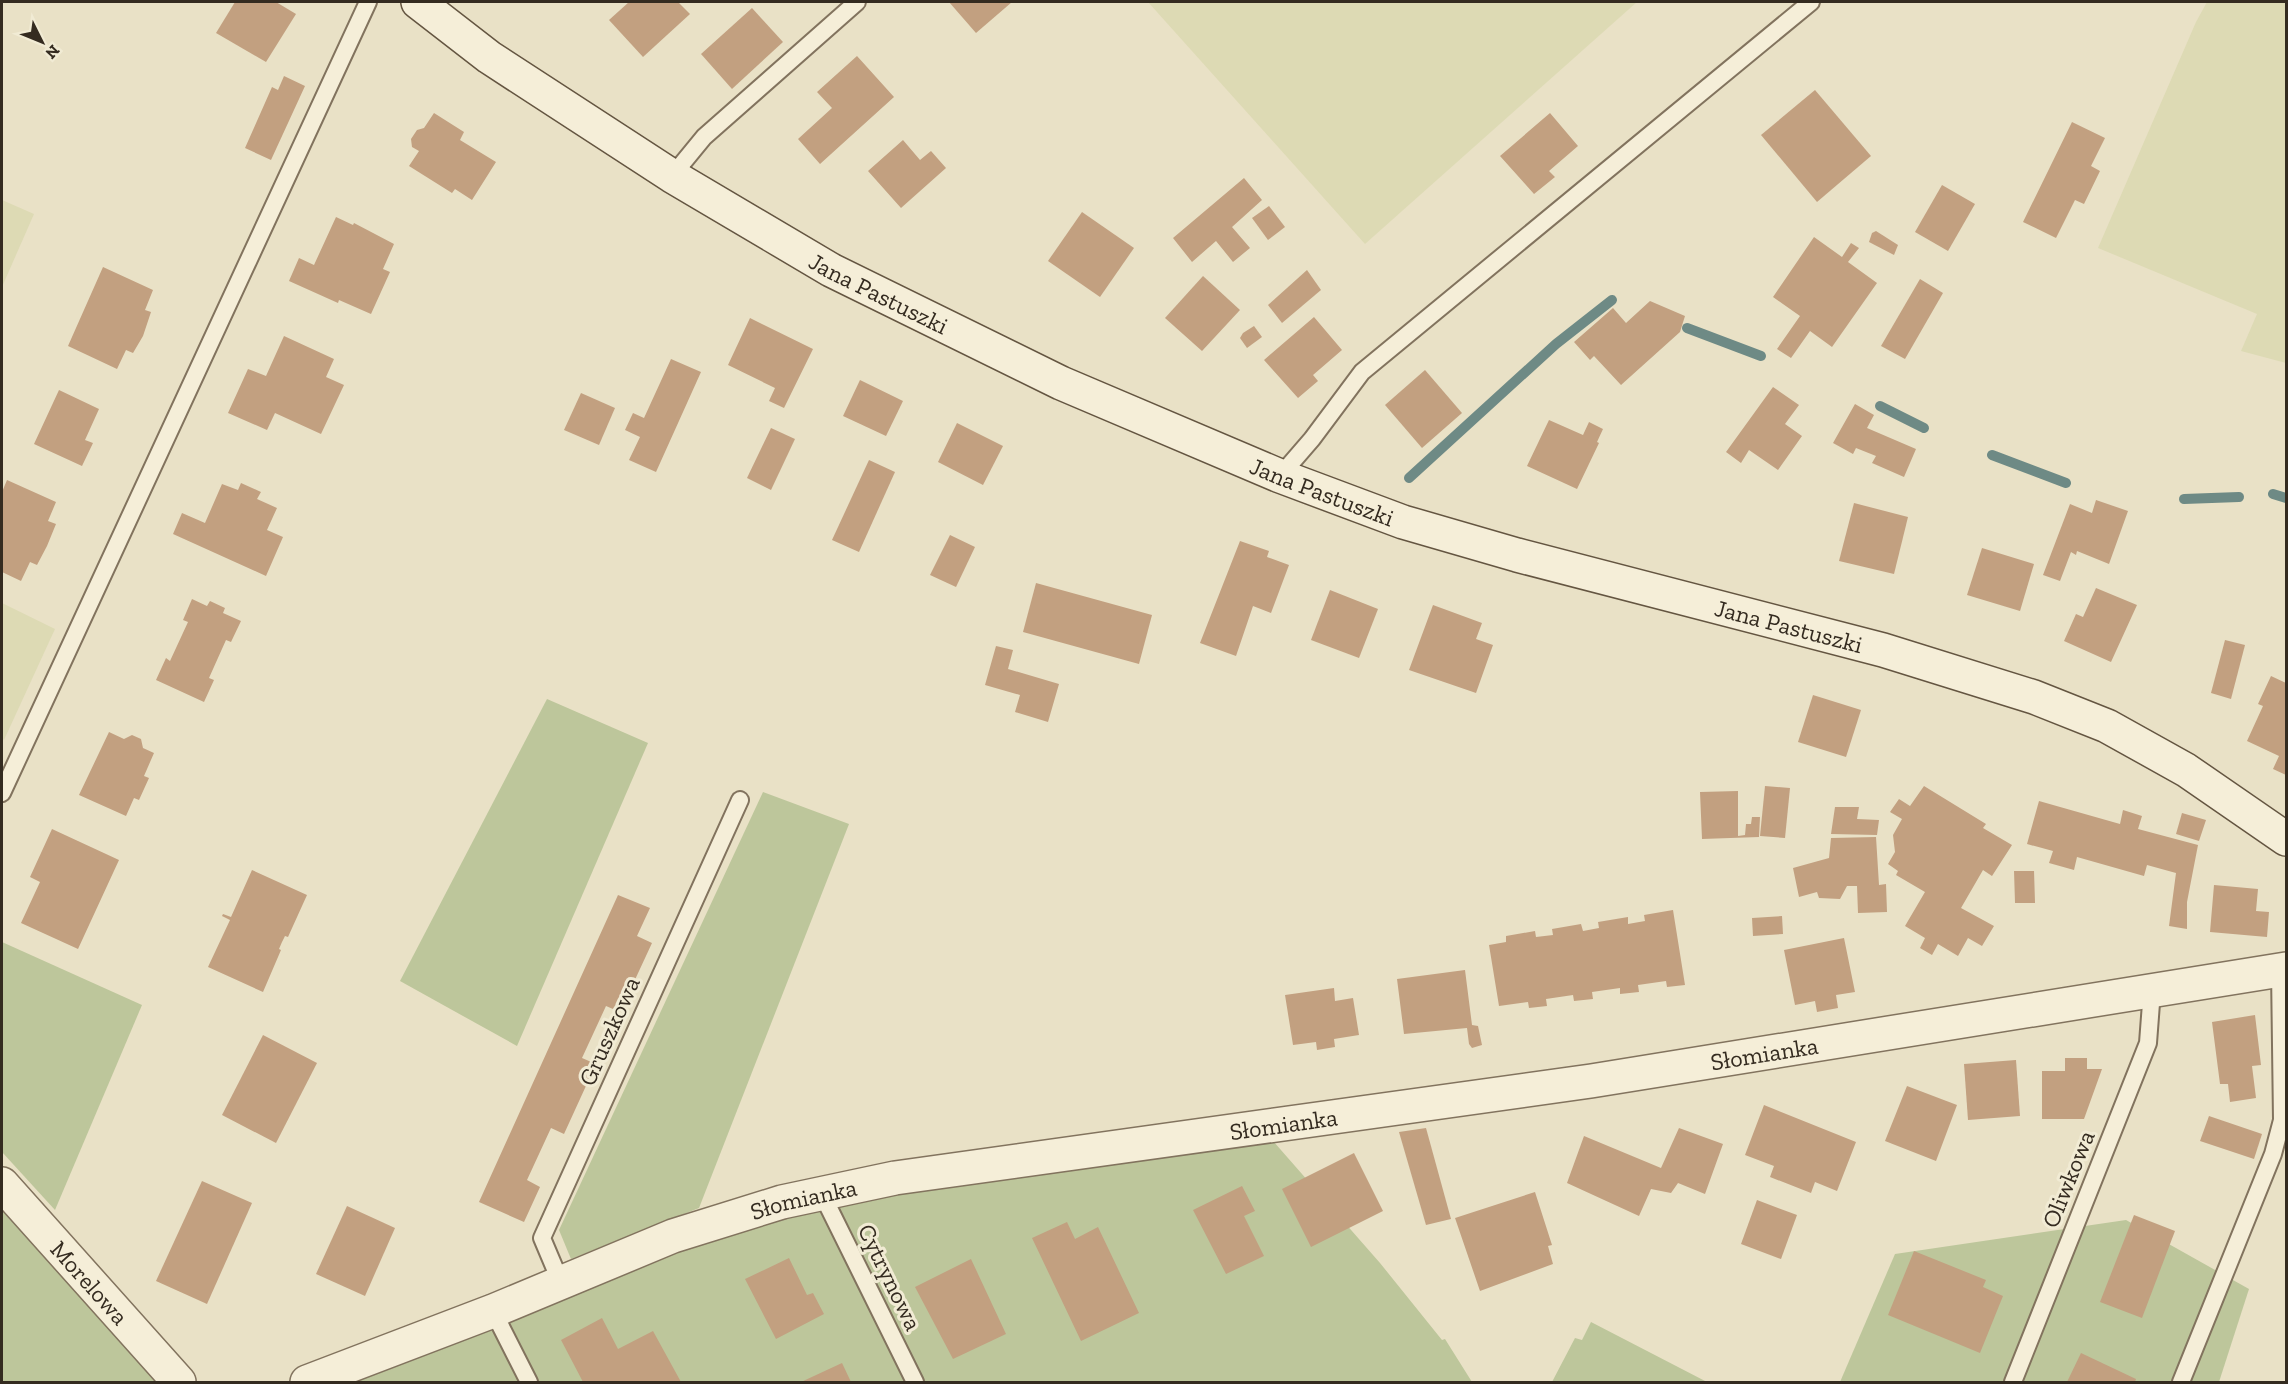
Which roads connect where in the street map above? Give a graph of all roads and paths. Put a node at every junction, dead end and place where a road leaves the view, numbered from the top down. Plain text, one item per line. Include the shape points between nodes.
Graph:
1 (368, 2) edge
2 (418, 2) edge
3 (857, 2) edge
4 (1811, 2) edge
5 (672, 176) junction
6 (1280, 476) junction
7 (2, 793) edge
8 (740, 800) dead end
9 (2286, 839) edge
10 (2283, 970) edge
11 (2152, 990) junction
12 (2, 1184) edge
13 (822, 1194) junction
14 (561, 1283) junction
15 (493, 1311) junction
16 (179, 1383) edge
17 (307, 1383) edge
18 (529, 1383) edge
19 (915, 1383) edge
20 (2013, 1383) edge
21 (2181, 1383) edge

1 - 7 lane
2 - 5 street, Jana Pastuszki via 489,57
3 - 5 lane via 704,137
4 - 6 lane via 1362,372
5 - 6 street, Jana Pastuszki via 831,270 1061,383
6 - 9 street, Jana Pastuszki via 1426,528 1517,555 1883,650 2034,697 2107,726 2186,770
8 - 14 lane, Gruszkowa via 542,1238
10 - 11 street, Słomianka
10 - 21 lane via 2282,1120 2273,1154
11 - 13 street, Słomianka via 1591,1081 895,1178
11 - 20 lane, Oliwkowa via 2148,1043
12 - 16 street, Morelowa
13 - 14 street, Słomianka via 782,1202 673,1236
13 - 19 lane, Cytrynowa
14 - 15 street, Słomianka
15 - 17 street, Słomianka
15 - 18 lane

